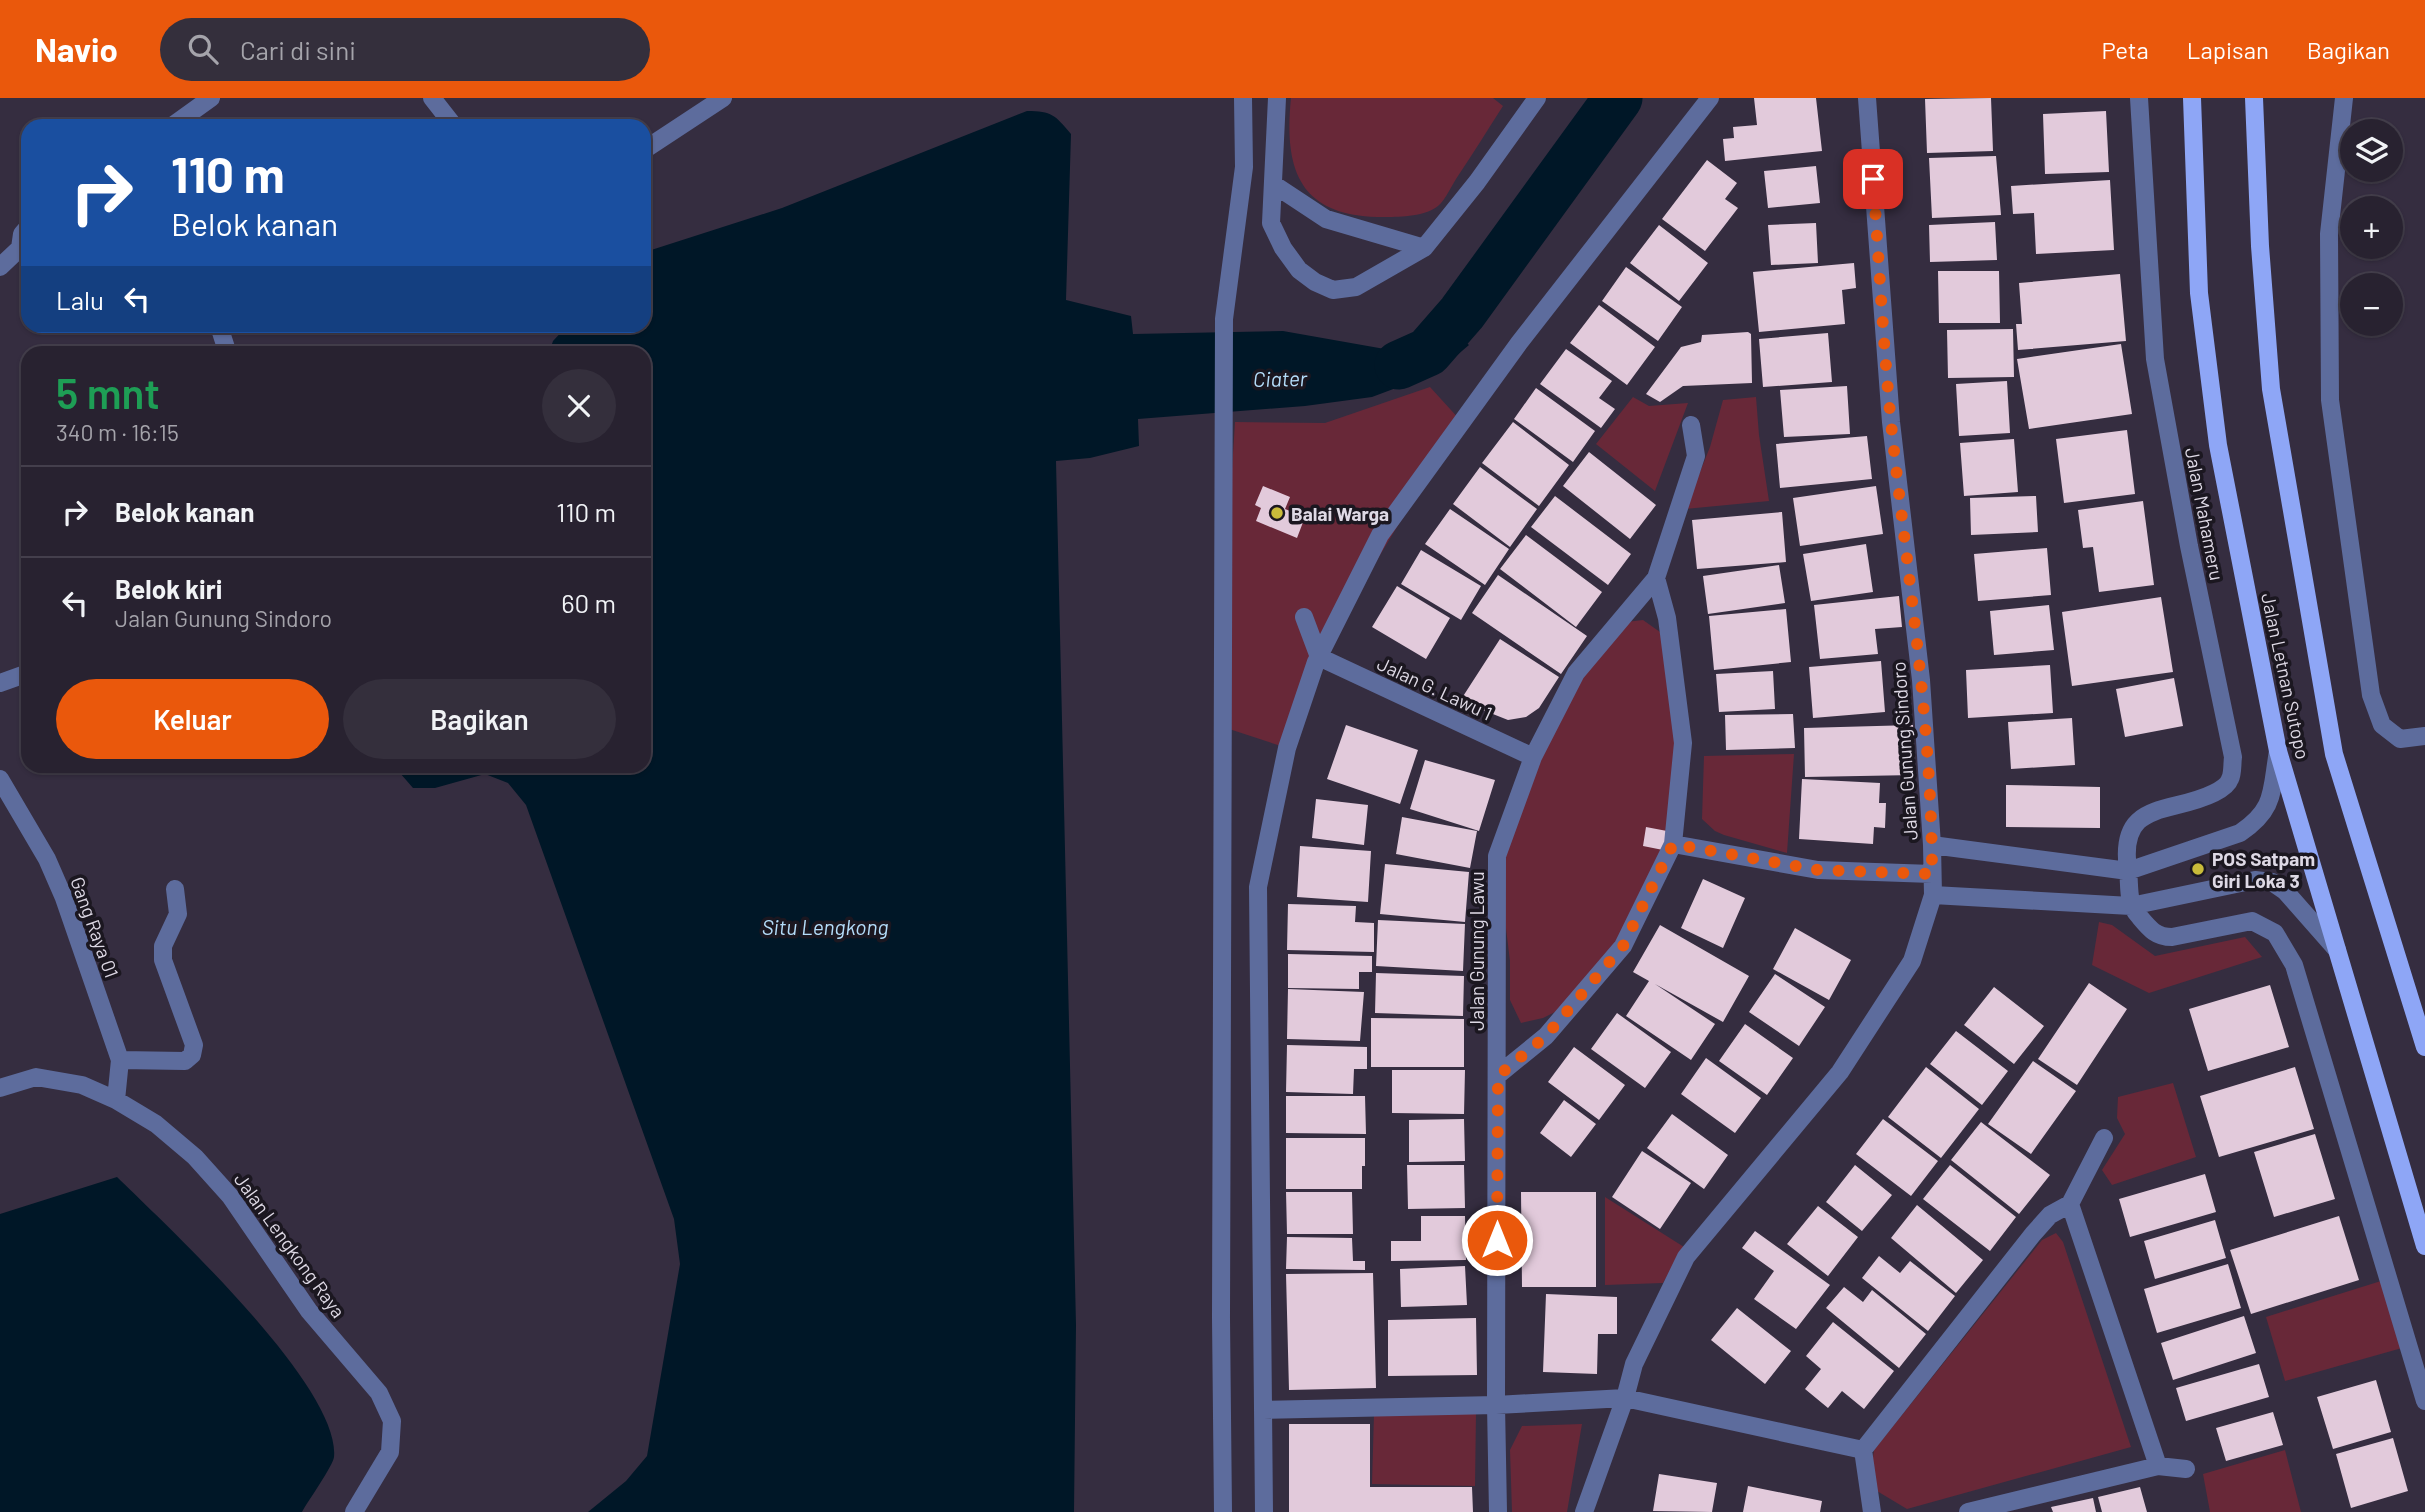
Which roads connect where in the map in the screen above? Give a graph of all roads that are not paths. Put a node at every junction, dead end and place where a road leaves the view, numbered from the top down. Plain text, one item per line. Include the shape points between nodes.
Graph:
1 (211, 98) edge
2 (432, 98) edge
3 (723, 98) edge
4 (1243, 98) edge
5 (1277, 98) edge
6 (1537, 98) edge
7 (1710, 98) edge
8 (1867, 98) edge
9 (2139, 98) edge
10 (2192, 98) edge
11 (2344, 98) edge
12 (2255, 100) edge
13 (182, 119) edge
14 (448, 119) edge
15 (651, 145) edge
16 (1273, 184) junction
17 (21, 238) edge
18 (1424, 248) junction
19 (0, 267) edge
20 (1691, 425) dead end
21 (1656, 578) junction
22 (1304, 617) dead end
23 (1319, 657) junction
24 (21, 676) edge
25 (0, 683) edge
26 (2425, 736) edge
27 (2278, 751) junction
28 (1533, 757) junction
29 (0, 779) edge
30 (1673, 844) junction
31 (1932, 845) junction
32 (2128, 871) junction
33 (1932, 874) junction
34 (175, 889) dead end
35 (1933, 895) junction
36 (2131, 906) junction
37 (2337, 950) junction
38 (2425, 1046) edge
39 (120, 1060) junction
40 (1498, 1076) junction
41 (0, 1088) edge
42 (116, 1100) junction
43 (2104, 1138) dead end
44 (2070, 1204) junction
45 (2425, 1246) edge
46 (1625, 1398) junction
47 (2425, 1401) edge
48 (1496, 1405) junction
49 (1264, 1409) junction
50 (1863, 1450) junction
51 (2158, 1466) junction
52 (2186, 1469) dead end
53 (354, 1512) edge
54 (1223, 1512) edge
55 (1264, 1512) edge
56 (1499, 1512) edge
57 (1584, 1512) edge
58 (1872, 1512) edge
59 (1968, 1512) edge

1 - 13 street
2 - 14 street
3 - 15 street
4 - 54 street via 1244,167 1224,319
5 - 16 street
6 - 18 street
7 - 23 street via 1511,354 1380,535
8 - 31 street, Jalan Gunung Sindoro via 1891,422 1921,680
9 - 32 street, Jalan Mahameru via 2155,359 2233,758 2230,779 2220,790 2138,820 2124,850
10 - 27 main road, Jalan Letnan Sutopo via 2199,293 2218,445
11 - 26 street via 2329,234 2330,400 2371,695 2382,725 2400,739
12 - 38 main road, Jalan Letnan Sutopo via 2271,389 2334,754
16 - 18 street via 1326,219
16 - 18 street via 1271,223 1283,248 1299,270 1333,290 1356,287
17 - 19 street via 20,248
20 - 21 street, Jalan Gunung Lawu via 1696,456
21 - 28 street, Jalan Gunung Lawu via 1576,673
21 - 30 street via 1667,618 1683,743
22 - 23 street
23 - 28 street, Jalan G. Lawu 1
23 - 49 street via 1287,748 1258,887
24 - 25 street
27 - 32 street via 2267,808 2256,822 2240,833
27 - 37 main road, Jalan Letnan Sutopo
28 - 40 street, Jalan Gunung Lawu via 1497,856
29 - 39 street, Gang Raya 01 via 47,859 64,898
30 - 33 street via 1818,870
30 - 40 street via 1623,946 1546,1036
31 - 32 street
31 - 33 street, Jalan Gunung Sindoro
32 - 36 street, Jalan Mahameru
33 - 35 street, Jalan Gunung Sindoro
34 - 39 street via 178,914 163,946 163,960 194,1045 192,1055 185,1061
35 - 36 street
35 - 46 street, Jalan Gunung Sindoro via 1912,961 1840,1072 1686,1257 1634,1364
36 - 37 street via 2255,880 2272,882
36 - 47 street via 2160,937 2252,921 2275,933 2294,964
37 - 45 main road, Jalan Letnan Sutopo
39 - 42 street, Gang Raya 01
40 - 48 street, Jalan Gunung Lawu
41 - 42 street, Jalan Lengkong Raya via 36,1077 82,1085
42 - 53 street, Jalan Lengkong Raya via 156,1124 195,1157 230,1196 309,1311 379,1393 392,1421 390,1452
43 - 44 street
44 - 50 street via 2050,1215 2033,1234
44 - 51 street
46 - 48 street
46 - 50 street
46 - 57 street, Jalan Gunung Sindoro
48 - 49 street
48 - 56 street, Jalan Gunung Lawu
49 - 55 street
50 - 58 street
51 - 52 street
51 - 59 street

